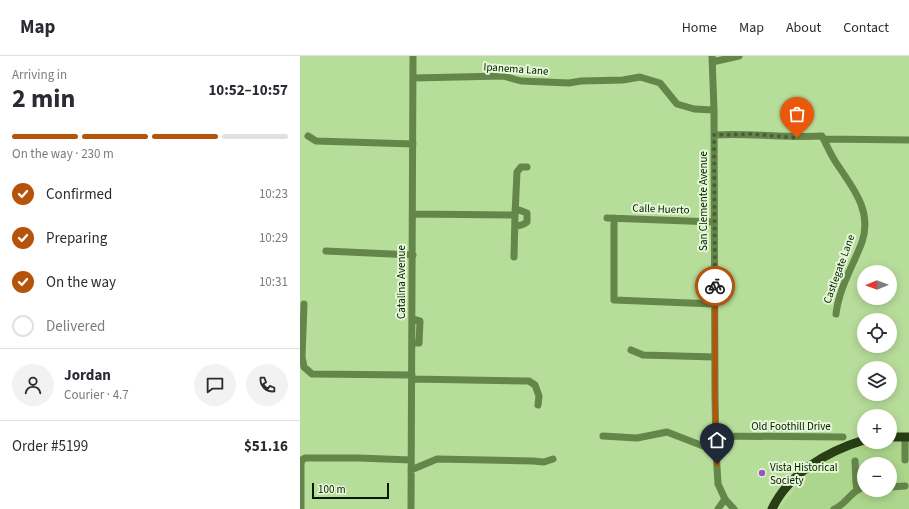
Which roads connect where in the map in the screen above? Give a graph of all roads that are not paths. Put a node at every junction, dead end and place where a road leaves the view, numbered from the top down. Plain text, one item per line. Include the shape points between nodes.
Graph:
1 (413, 56) edge
2 (739, 56) edge
3 (712, 59) edge
4 (413, 78) junction
5 (714, 110) junction
6 (714, 135) junction
7 (308, 136) dead end
8 (824, 139) junction
9 (909, 140) edge
10 (413, 144) junction
11 (527, 167) dead end
12 (515, 213) junction
13 (413, 214) junction
14 (714, 222) junction
15 (515, 226) junction
16 (326, 251) dead end
17 (413, 255) junction
18 (514, 258) dead end
19 (304, 304) dead end
20 (715, 304) junction
21 (836, 314) dead end
22 (631, 350) dead end
23 (715, 357) junction
24 (412, 377) junction
25 (538, 405) dead end
26 (603, 436) dead end
27 (716, 436) junction
28 (843, 437) dead end
29 (907, 437) edge
30 (857, 442) edge
31 (716, 451) junction
32 (553, 459) dead end
33 (411, 460) junction
34 (905, 460) dead end
35 (855, 461) dead end
36 (411, 470) junction
37 (857, 484) edge
38 (905, 486) dead end
39 (897, 487) edge
40 (857, 491) edge
41 (725, 499) junction
42 (300, 509) edge
43 (411, 509) edge
44 (718, 509) edge
45 (734, 509) edge
46 (772, 509) edge
47 (834, 509) edge

1 - 4 street, Catalina Avenue
2 - 3 street
3 - 5 street, San Clemente Avenue
4 - 5 street, Ipanema Lane via 503,76 521,82 570,83 629,80 640,77 660,83 677,104 694,109
4 - 10 street, Catalina Avenue
5 - 6 street, San Clemente Avenue
6 - 8 street via 753,134 797,138 822,136
6 - 14 street, San Clemente Avenue
7 - 10 street via 316,141
8 - 9 street
8 - 21 street, Castlegate Lane via 858,195 864,213 865,228 862,240 838,300
10 - 13 street, Catalina Avenue
11 - 12 street via 521,167 517,172
12 - 13 street
12 - 15 street
12 - 15 street via 519,210 527,213 527,222
13 - 17 street, Catalina Avenue
14 - 20 street, San Clemente Avenue
14 - 20 street, Calle Huerto via 610,218 614,300
15 - 18 street
16 - 17 street
17 - 24 street, Catalina Avenue
19 - 24 street via 302,357 304,367 312,374
20 - 23 street, San Clemente Avenue
22 - 23 street via 643,355
23 - 27 street, San Clemente Avenue
24 - 25 street via 528,381 535,385 539,396
24 - 33 street, Catalina Avenue
26 - 31 street via 637,438 666,432
27 - 28 street, Old Foothill Drive
27 - 31 street, San Clemente Avenue
29 - 34 street
30 - 46 main road via 825,456 795,477
31 - 41 street, San Clemente Avenue via 718,484
32 - 36 street via 544,462 437,459
33 - 36 street, Catalina Avenue
33 - 42 street via 305,458 301,464
35 - 37 street
36 - 43 street, Catalina Avenue
38 - 39 street
40 - 47 street
41 - 44 street
41 - 45 street, San Clemente Avenue

